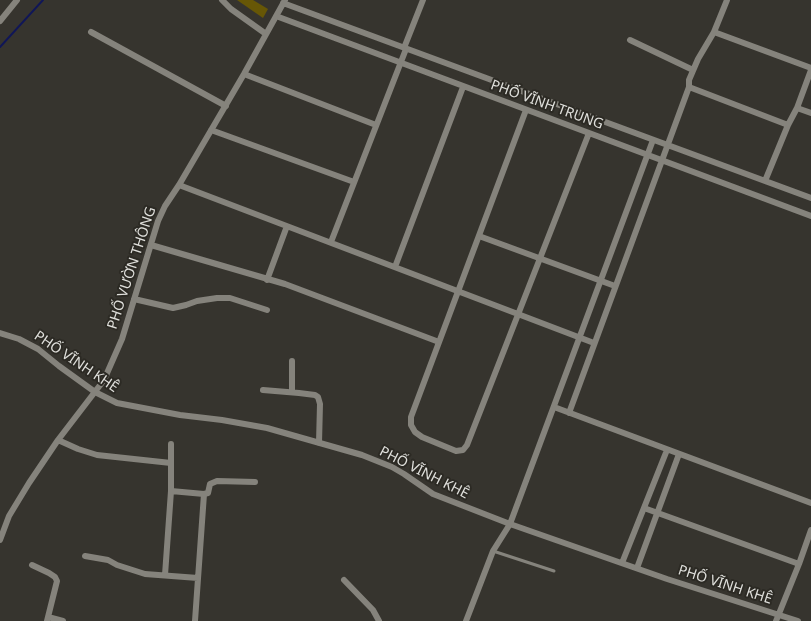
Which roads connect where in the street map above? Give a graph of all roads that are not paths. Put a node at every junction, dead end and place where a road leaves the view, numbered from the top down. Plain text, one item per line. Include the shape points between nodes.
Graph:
1 (17, 0) edge
2 (222, 0) edge
3 (423, 0) edge
4 (727, 0) edge
5 (284, 2) edge
6 (276, 16) junction
7 (0, 21) edge
8 (91, 32) dead end
9 (714, 32) junction
10 (266, 34) junction
11 (630, 40) dead end
12 (405, 48) junction
13 (400, 64) junction
14 (811, 69) edge
15 (693, 70) junction
16 (244, 74) junction
17 (463, 87) junction
18 (689, 87) junction
19 (226, 106) junction
20 (797, 108) junction
21 (526, 110) junction
22 (811, 113) edge
23 (376, 125) junction
24 (788, 126) junction
25 (212, 130) junction
26 (588, 133) junction
27 (653, 140) junction
28 (668, 145) junction
29 (647, 155) junction
30 (661, 160) junction
31 (765, 181) junction
32 (354, 182) junction
33 (179, 185) junction
34 (811, 198) edge
35 (811, 216) edge
36 (287, 226) junction
37 (479, 236) junction
38 (331, 242) junction
39 (151, 245) junction
40 (540, 258) junction
41 (395, 267) junction
42 (266, 280) junction
43 (601, 280) junction
44 (615, 286) junction
45 (458, 291) junction
46 (134, 299) junction
47 (267, 310) dead end
48 (519, 315) junction
49 (0, 333) edge
50 (579, 338) junction
51 (439, 342) junction
52 (594, 344) junction
53 (292, 361) dead end
54 (263, 390) dead end
55 (95, 392) junction
56 (292, 392) junction
57 (554, 407) junction
58 (568, 413) junction
59 (58, 440) junction
60 (319, 443) junction
61 (171, 444) dead end
62 (667, 450) junction
63 (679, 454) junction
64 (171, 463) junction
65 (255, 482) dead end
66 (171, 491) junction
67 (204, 494) junction
68 (811, 503) edge
69 (644, 508) junction
70 (657, 512) junction
71 (510, 524) junction
72 (811, 530) edge
73 (0, 540) edge
74 (493, 551) junction
75 (85, 556) dead end
76 (622, 563) junction
77 (799, 564) junction
78 (32, 565) dead end
79 (637, 568) junction
80 (554, 571) dead end
81 (165, 575) junction
82 (198, 578) junction
83 (344, 580) dead end
84 (778, 614) junction
85 (47, 619) edge
86 (63, 621) edge
87 (195, 621) edge
88 (379, 621) edge
89 (466, 621) edge
90 (776, 621) edge
91 (798, 621) edge

1 - 7 street
2 - 10 street
3 - 12 street
4 - 9 street
5 - 6 street, PHỐ VƯỜN THÔNG
5 - 12 street, PHỐ VĨNH TRUNG
6 - 10 street, PHỐ VƯỜN THÔNG
6 - 13 street, PHỐ VĨNH TRUNG
8 - 19 street
9 - 14 street
9 - 15 street
10 - 16 street, PHỐ VƯỜN THÔNG
11 - 15 street
12 - 13 street
12 - 27 street, PHỐ VĨNH TRUNG
13 - 17 street, PHỐ VĨNH TRUNG
13 - 23 street
14 - 20 street
15 - 18 street
16 - 19 street, PHỐ VƯỜN THÔNG
16 - 23 street
17 - 21 street, PHỐ VĨNH TRUNG
17 - 41 street
18 - 24 street
18 - 28 street
19 - 25 street, PHỐ VƯỜN THÔNG
20 - 22 street
20 - 24 street
21 - 26 street, PHỐ VĨNH TRUNG
21 - 37 street
23 - 32 street
24 - 31 street
25 - 32 street
25 - 33 street, PHỐ VƯỜN THÔNG
26 - 29 street, PHỐ VĨNH TRUNG
26 - 40 street
27 - 28 street, PHỐ VĨNH TRUNG
27 - 29 street
28 - 30 street
28 - 31 street, PHỐ VĨNH TRUNG
29 - 30 street, PHỐ VĨNH TRUNG
29 - 43 street
30 - 35 street, PHỐ VĨNH TRUNG
30 - 44 street
31 - 34 street, PHỐ VĨNH TRUNG
32 - 38 street
33 - 36 street
33 - 39 street, PHỐ VƯỜN THÔNG via 158,221
36 - 38 street
36 - 42 street
37 - 40 street
37 - 45 street
38 - 41 street
39 - 42 street
39 - 46 street, PHỐ VƯỜN THÔNG
40 - 43 street
40 - 48 street
41 - 45 street
42 - 51 street via 285,284
43 - 44 street
43 - 50 street
44 - 52 street
45 - 48 street
45 - 51 street
46 - 47 street via 174,308 197,301 230,298
46 - 55 street, PHỐ VƯỜN THÔNG via 122,339 104,380
48 - 50 street
48 - 51 street via 463,450 456,451 422,437 411,425 411,417
49 - 55 street, PHỐ VĨNH KHÊ via 38,349
50 - 52 street
50 - 57 street
52 - 58 street
53 - 56 street
54 - 56 street
55 - 59 street, PHỐ VƯỜN THÔNG
55 - 60 street, PHỐ VĨNH KHÊ via 117,403 267,428
56 - 60 street via 318,397
57 - 58 street
57 - 71 street
58 - 62 street
59 - 64 street via 97,455
59 - 73 street, PHỐ VƯỜN THÔNG via 9,516
60 - 71 street, PHỐ VĨNH KHÊ via 362,455 392,467 433,494
61 - 64 street
62 - 63 street
62 - 69 street
63 - 68 street
63 - 70 street
64 - 66 street
65 - 67 street via 217,481 210,484 208,493
66 - 67 street
66 - 81 street
67 - 82 street
69 - 70 street
69 - 76 street
70 - 77 street
70 - 79 street
71 - 74 street
71 - 76 street, PHỐ VĨNH KHÊ
72 - 77 street
74 - 80 lane
74 - 89 street
75 - 81 street via 108,560 145,574
76 - 79 street, PHỐ VĨNH KHÊ
77 - 84 street
78 - 85 street via 49,573 57,581
79 - 84 street, PHỐ VĨNH KHÊ
81 - 82 street
82 - 87 street
83 - 88 street via 373,610
84 - 90 street
84 - 91 street, PHỐ VĨNH KHÊ
85 - 86 street

